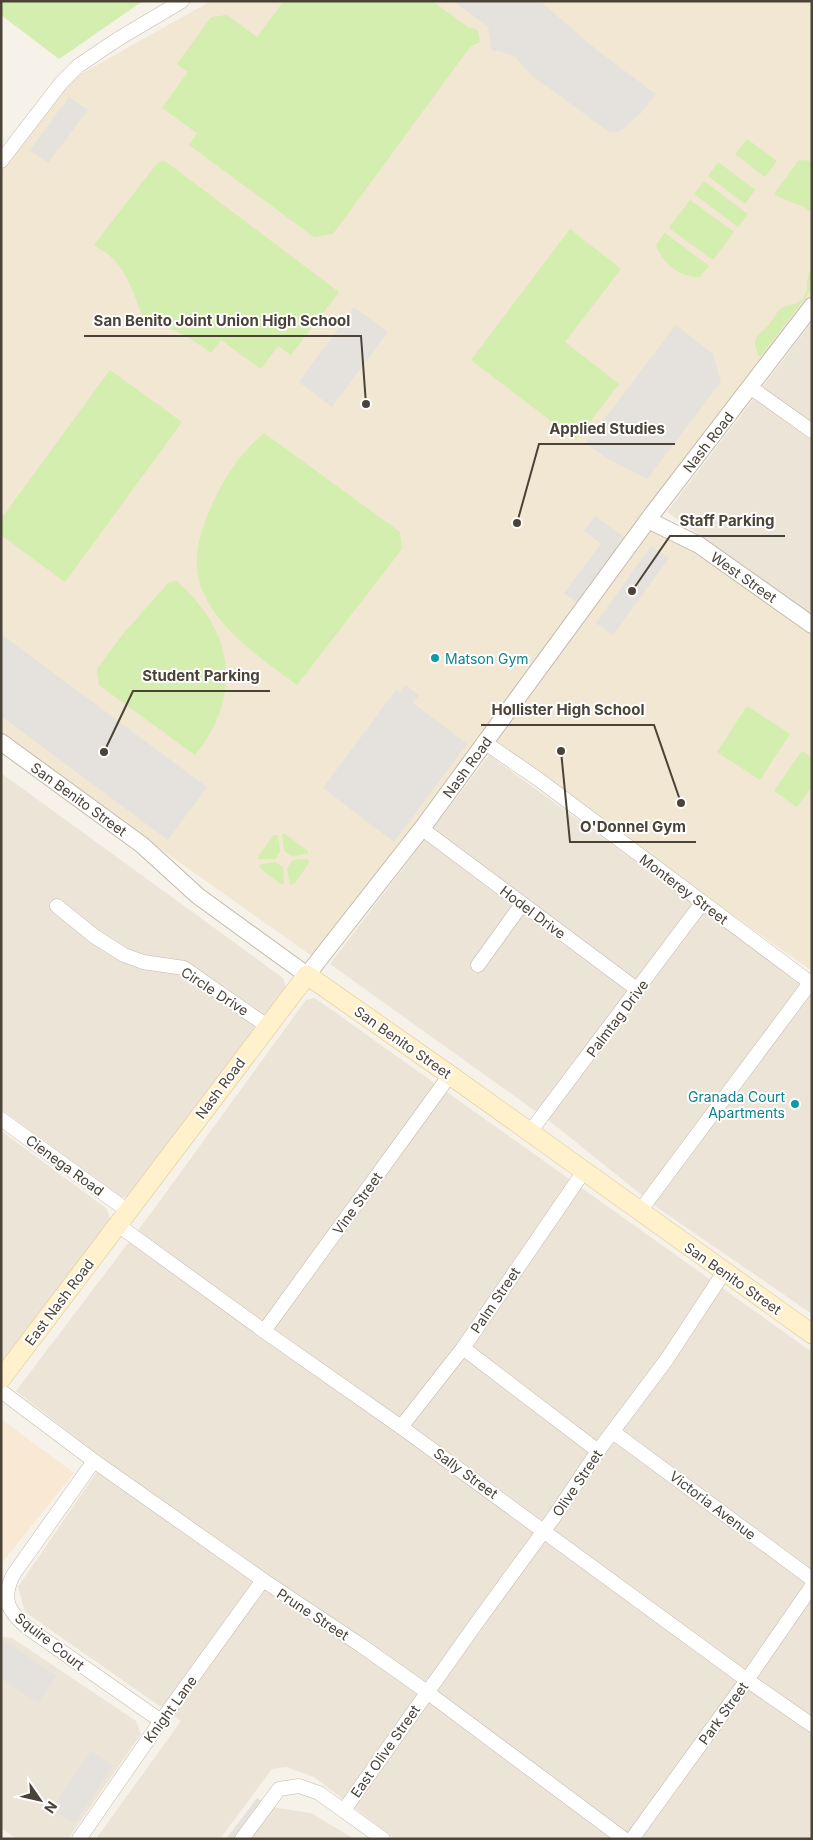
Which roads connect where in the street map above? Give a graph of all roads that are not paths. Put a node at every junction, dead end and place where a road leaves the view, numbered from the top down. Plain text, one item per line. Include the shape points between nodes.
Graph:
1 (182, 1) edge
2 (1, 161) edge
3 (812, 306) edge
4 (750, 386) junction
5 (812, 431) edge
6 (648, 520) junction
7 (812, 625) edge
8 (1, 742) edge
9 (484, 742) junction
10 (429, 834) dead end
11 (702, 903) junction
12 (522, 904) junction
13 (57, 906) dead end
14 (478, 965) dead end
15 (307, 975) junction
16 (811, 983) edge
17 (638, 990) junction
18 (267, 1026) junction
19 (450, 1075) junction
20 (1, 1119) edge
21 (530, 1132) junction
22 (584, 1171) junction
23 (640, 1211) junction
24 (123, 1218) junction
25 (724, 1272) junction
26 (264, 1331) junction
27 (812, 1334) edge
28 (463, 1348) junction
29 (1, 1380) edge
30 (1, 1391) edge
31 (401, 1426) junction
32 (613, 1432) junction
33 (598, 1451) junction
34 (94, 1461) junction
35 (544, 1531) junction
36 (812, 1579) edge
37 (263, 1580) junction
38 (812, 1586) edge
39 (747, 1680) junction
40 (427, 1692) junction
41 (161, 1721) junction
42 (812, 1725) edge
43 (344, 1810) junction
44 (79, 1839) edge
45 (242, 1839) edge
46 (383, 1839) edge
47 (624, 1839) edge
48 (632, 1839) edge

1 - 2 street via 78,66 61,83
3 - 4 street, Nash Road
4 - 5 street
4 - 6 street, Nash Road
6 - 7 street, West Street via 699,545
6 - 9 street, Nash Road
8 - 15 street, San Benito Street via 142,845 198,896
9 - 11 street, Monterey Street
9 - 15 street, Nash Road via 423,827
10 - 12 street, Hodel Drive
11 - 16 street, Monterey Street
11 - 17 street, Palmtag Drive
12 - 14 street
12 - 17 street, Hodel Drive
13 - 18 street, Circle Drive via 94,936 131,959 184,968
15 - 18 main road, Nash Road
15 - 19 main road, San Benito Street
16 - 23 street
17 - 21 street, Palmtag Drive
18 - 24 main road, Nash Road
19 - 21 main road, San Benito Street
19 - 26 street, Vine Street
20 - 24 street, Cienega Road
21 - 22 main road, San Benito Street
22 - 23 main road, San Benito Street
22 - 28 street, Palm Street
23 - 25 main road, San Benito Street
24 - 26 street, Sally Street
24 - 29 main road, East Nash Road
25 - 27 main road, San Benito Street
25 - 32 street, Olive Street via 667,1359
26 - 31 street, Sally Street
28 - 31 street, Palm Street
28 - 33 street
30 - 34 street, Prune Street
31 - 35 street, Sally Street
32 - 33 street, Olive Street
32 - 36 street, Victoria Avenue
33 - 35 street, Olive Street
34 - 37 street, Prune Street
34 - 41 street, Squire Court via 17,1569 9,1582 7,1601 13,1614 28,1628
35 - 39 street, Sally Street
35 - 40 street, Olive Street
37 - 40 street, Prune Street
37 - 41 street, Knight Lane
38 - 39 street, Park Street
39 - 42 street, Sally Street
39 - 48 street, Park Street
40 - 43 street, East Olive Street
40 - 47 street, Prune Street
41 - 44 street, Knight Lane
43 - 45 street via 319,1793 299,1786 279,1789
43 - 46 street

